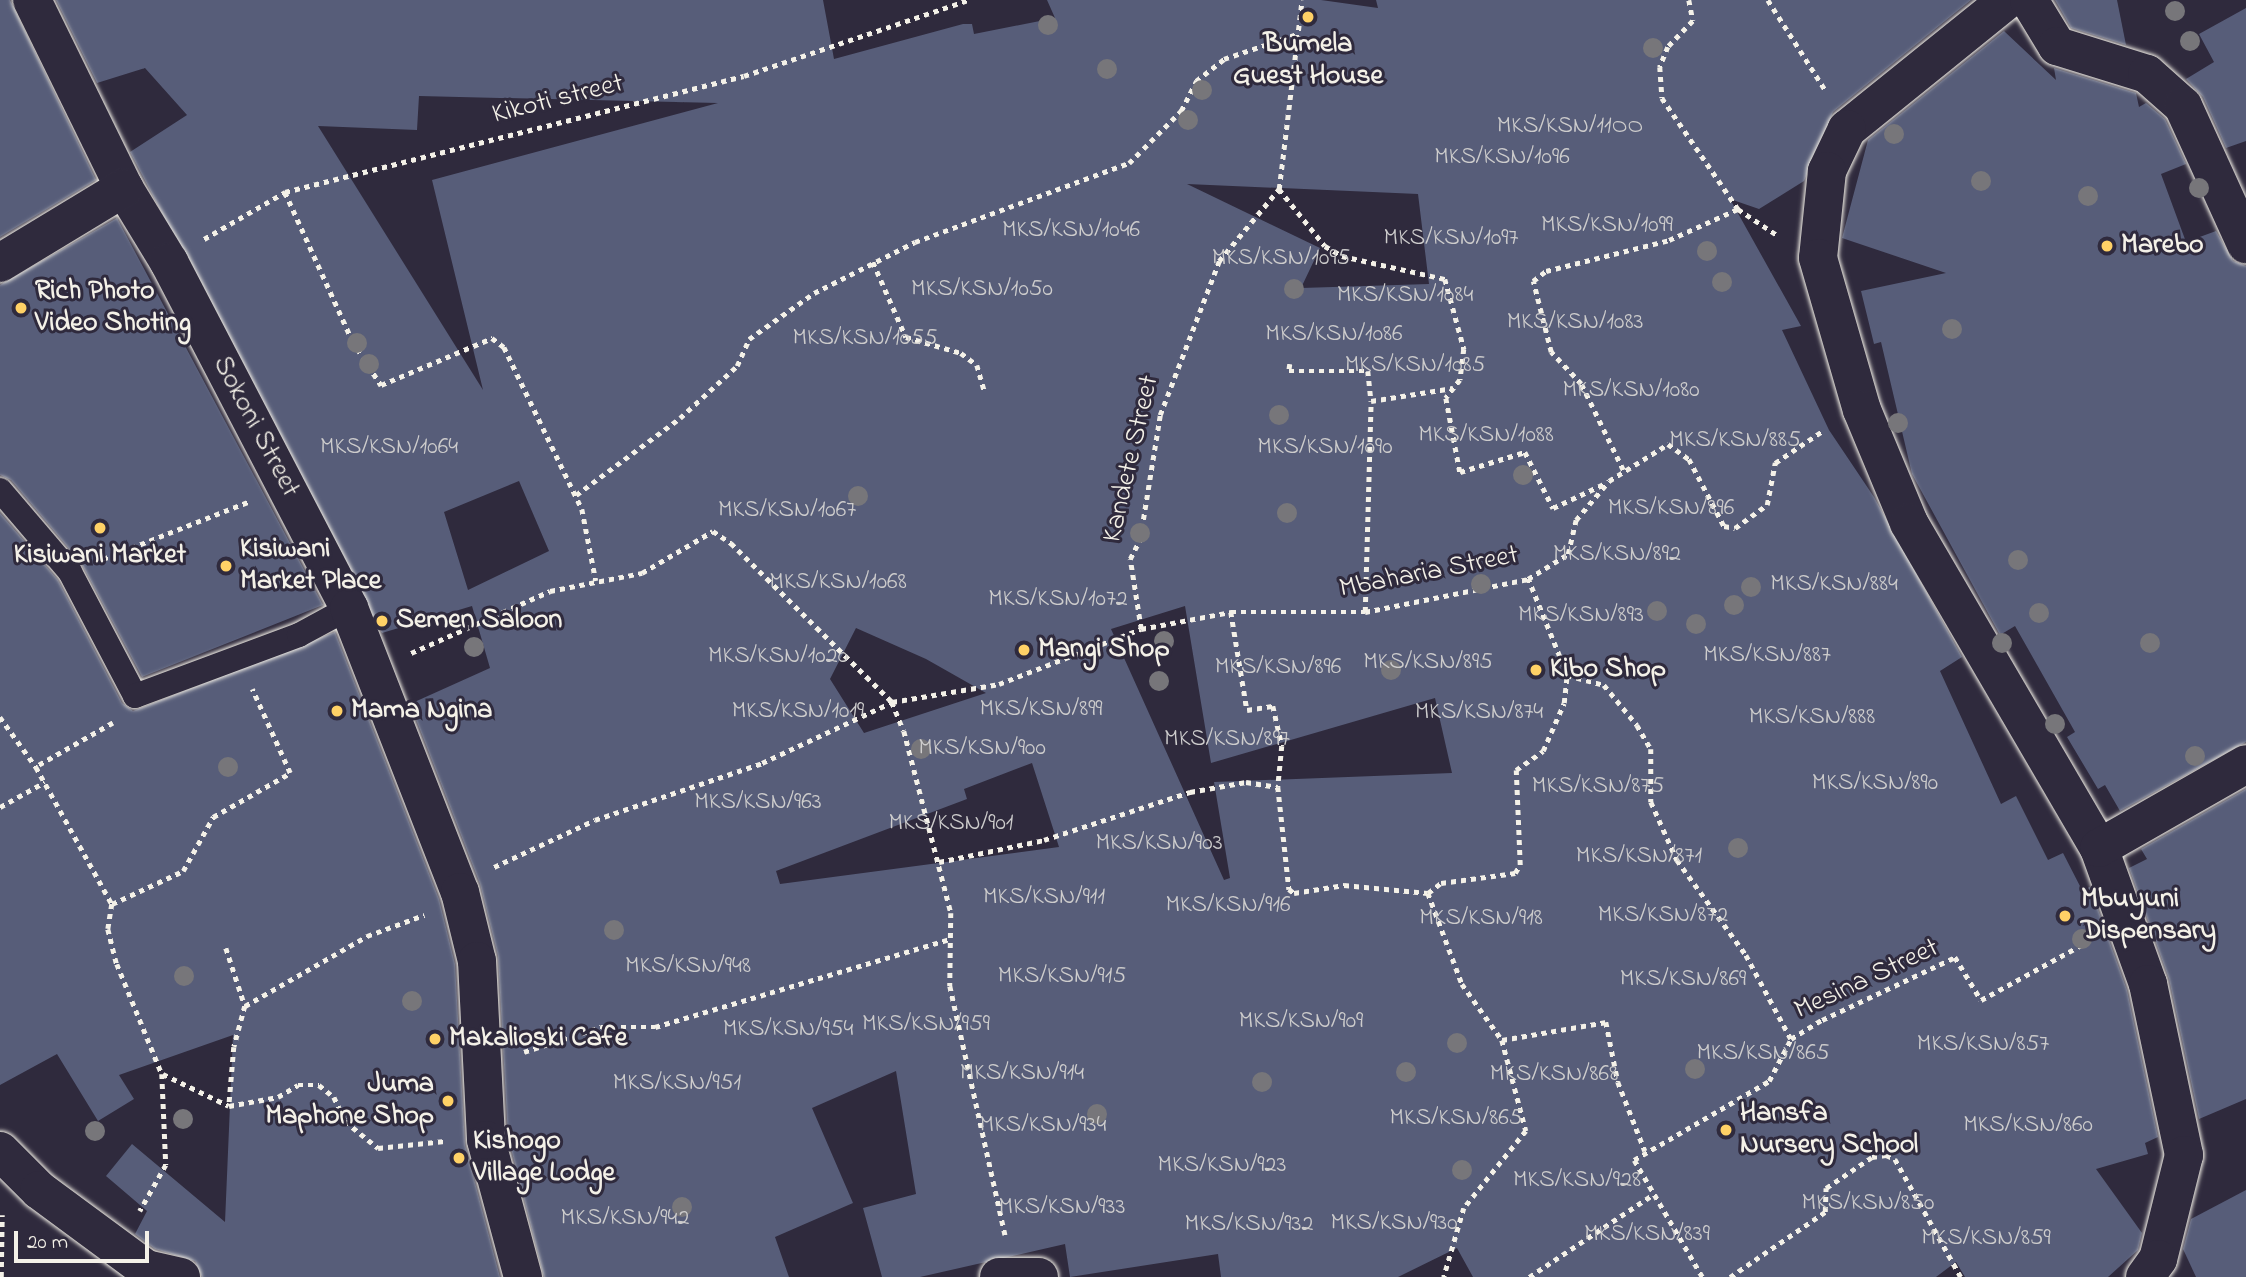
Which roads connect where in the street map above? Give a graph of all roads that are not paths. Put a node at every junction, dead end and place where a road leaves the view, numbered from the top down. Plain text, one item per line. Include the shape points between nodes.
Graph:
1 (32, 0) edge
2 (2007, 0) edge
3 (2029, 0) edge
4 (124, 188) junction
5 (2246, 244) edge
6 (0, 263) edge
7 (0, 490) edge
8 (349, 608) junction
9 (2246, 764) edge
10 (2099, 848) junction
11 (0, 1151) edge
12 (39, 1190) junction
13 (0, 1194) edge
14 (2158, 1271) edge
15 (163, 1273) edge
16 (523, 1277) edge

1 - 4 street, Sokoni Street
2 - 10 street via 1847,128 1828,171 1818,258 1862,410 1909,523
3 - 5 street via 2057,46 2147,74 2183,106
4 - 6 street
4 - 8 street, Sokoni Street via 169,262
7 - 8 lane via 70,572 135,696
8 - 16 street, Sokoni Street via 460,892 477,961 486,1140
9 - 10 street
10 - 14 street via 2148,984 2184,1156
11 - 12 street
12 - 13 street
12 - 15 street

